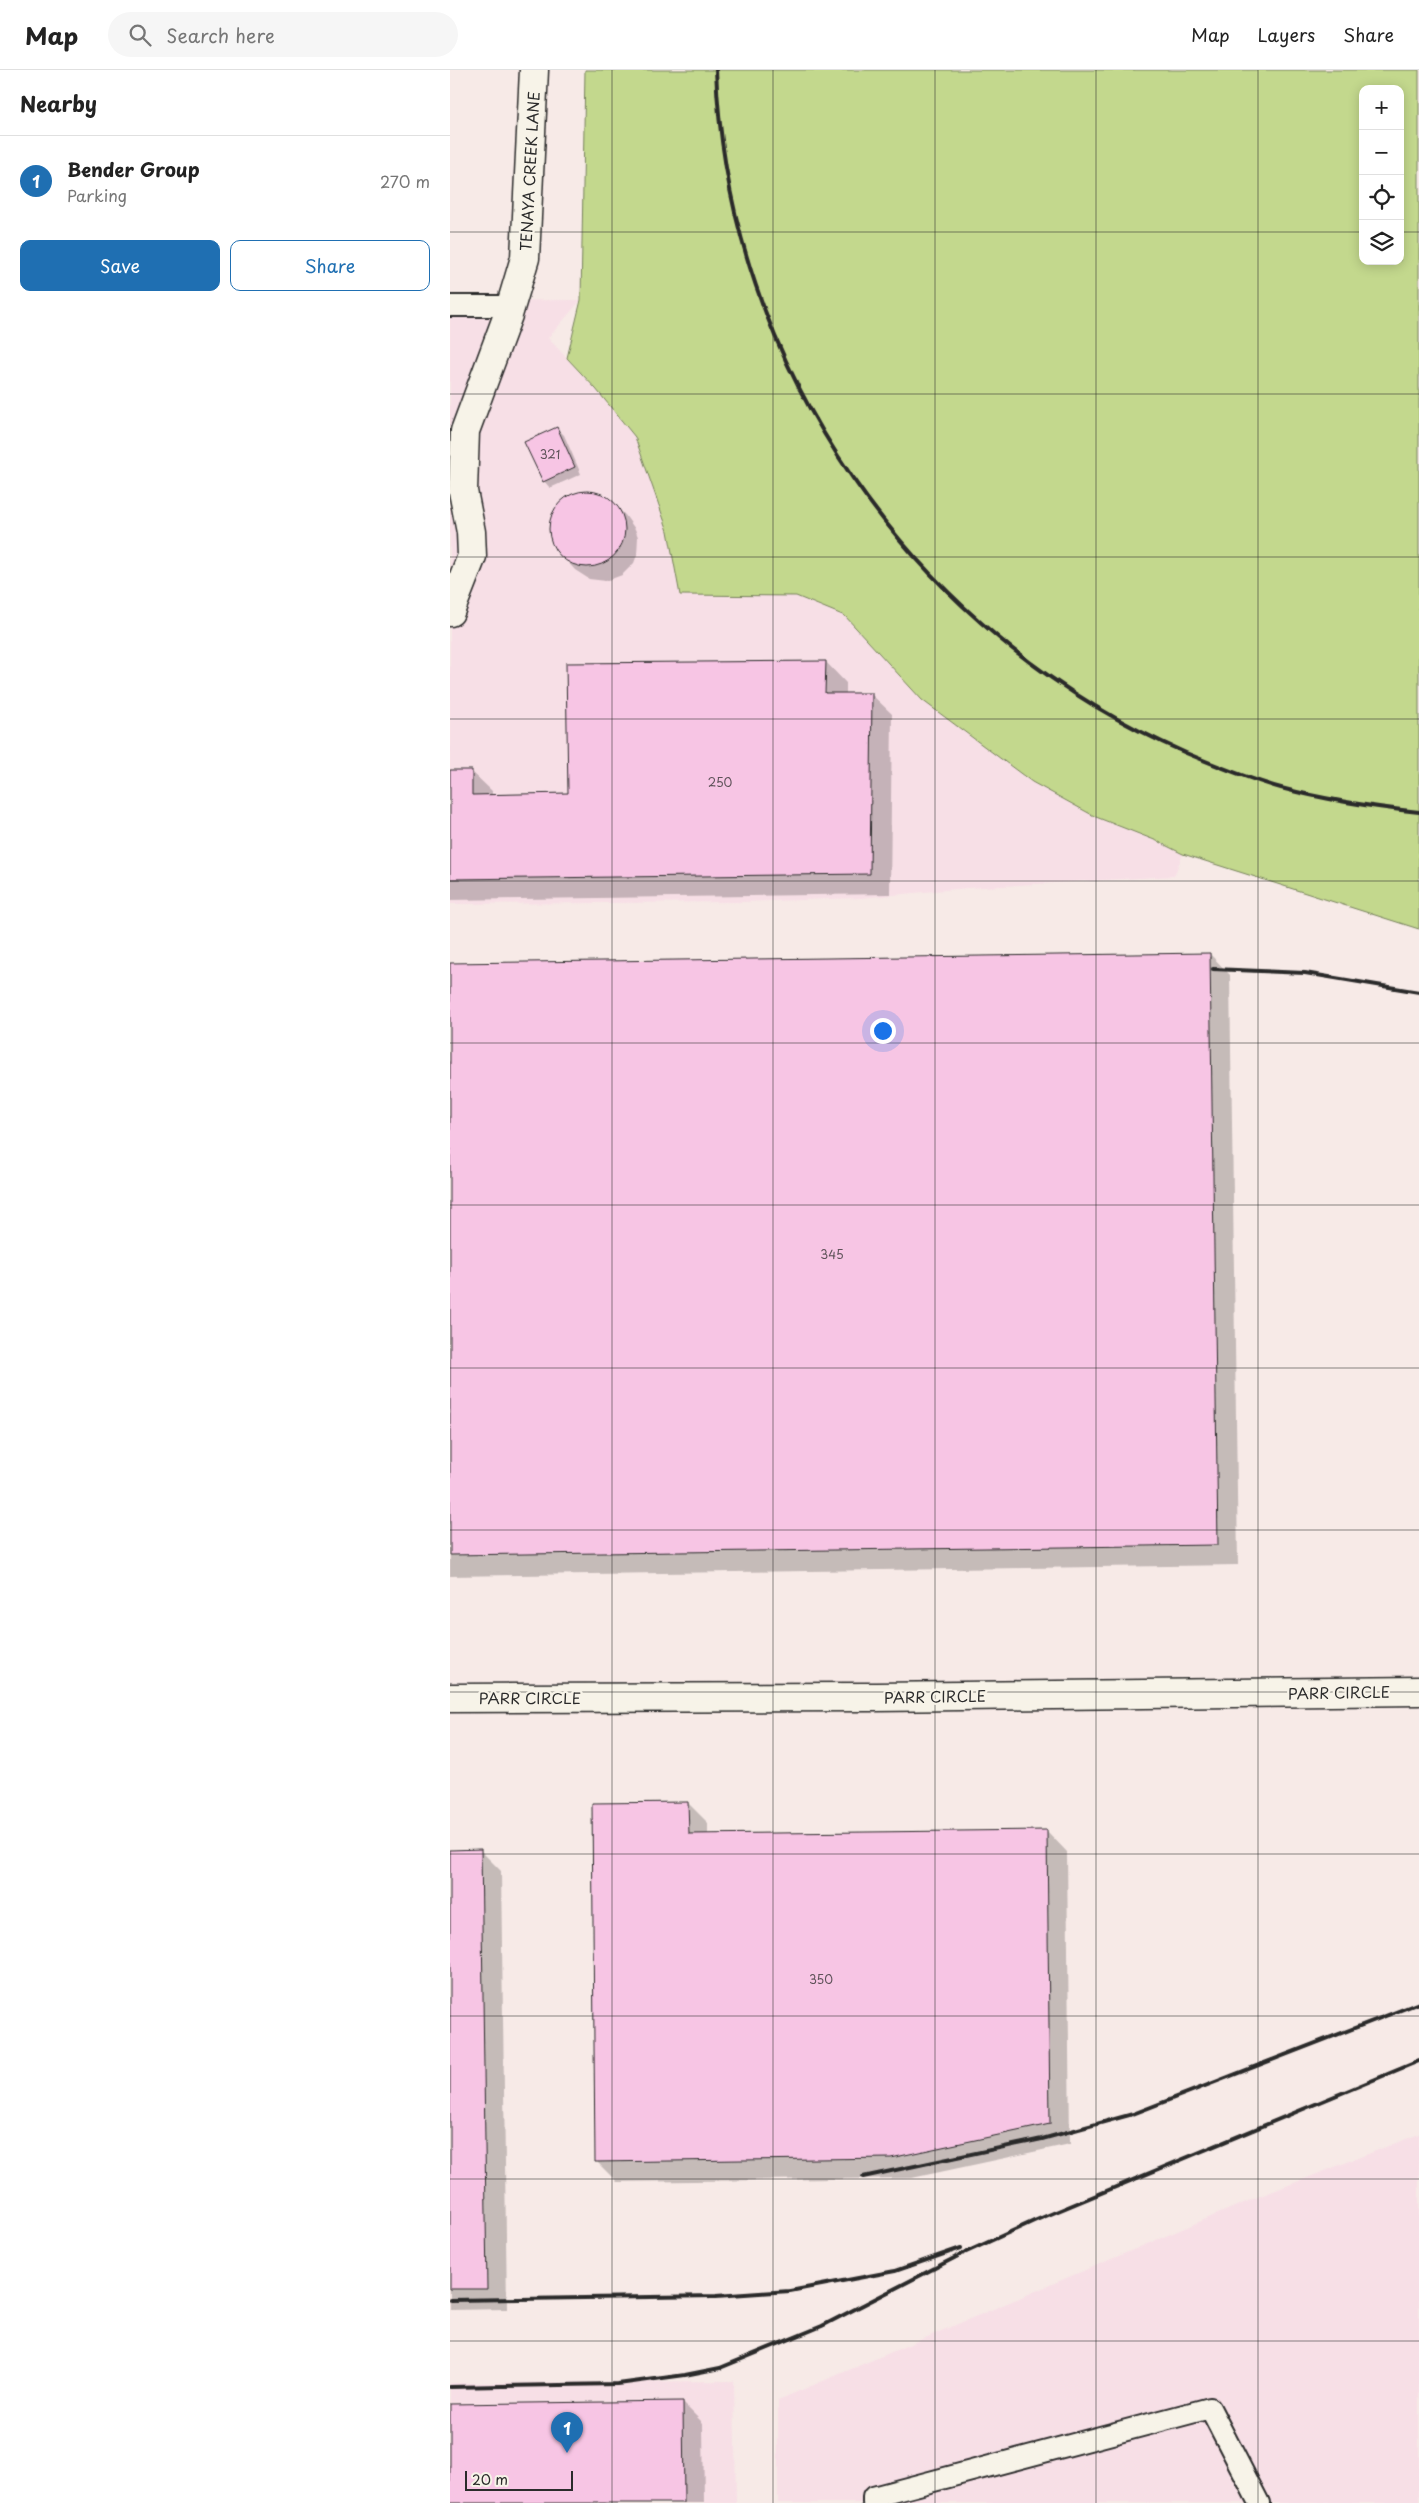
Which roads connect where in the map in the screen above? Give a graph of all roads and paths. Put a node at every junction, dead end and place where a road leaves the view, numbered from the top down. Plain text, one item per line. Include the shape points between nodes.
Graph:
1 (534, 70) edge
2 (450, 306) edge
3 (510, 306) junction
4 (450, 612) edge
5 (1419, 1691) edge
6 (450, 1698) edge
7 (873, 2503) edge
8 (1260, 2503) edge

1 - 3 street, TENAYA CREEK LANE via 525,258
2 - 3 lane
3 - 4 street, TENAYA CREEK LANE via 465,431 463,491 472,556
5 - 6 street, PARR CIRCLE
7 - 8 lane via 873,2497 1210,2408

